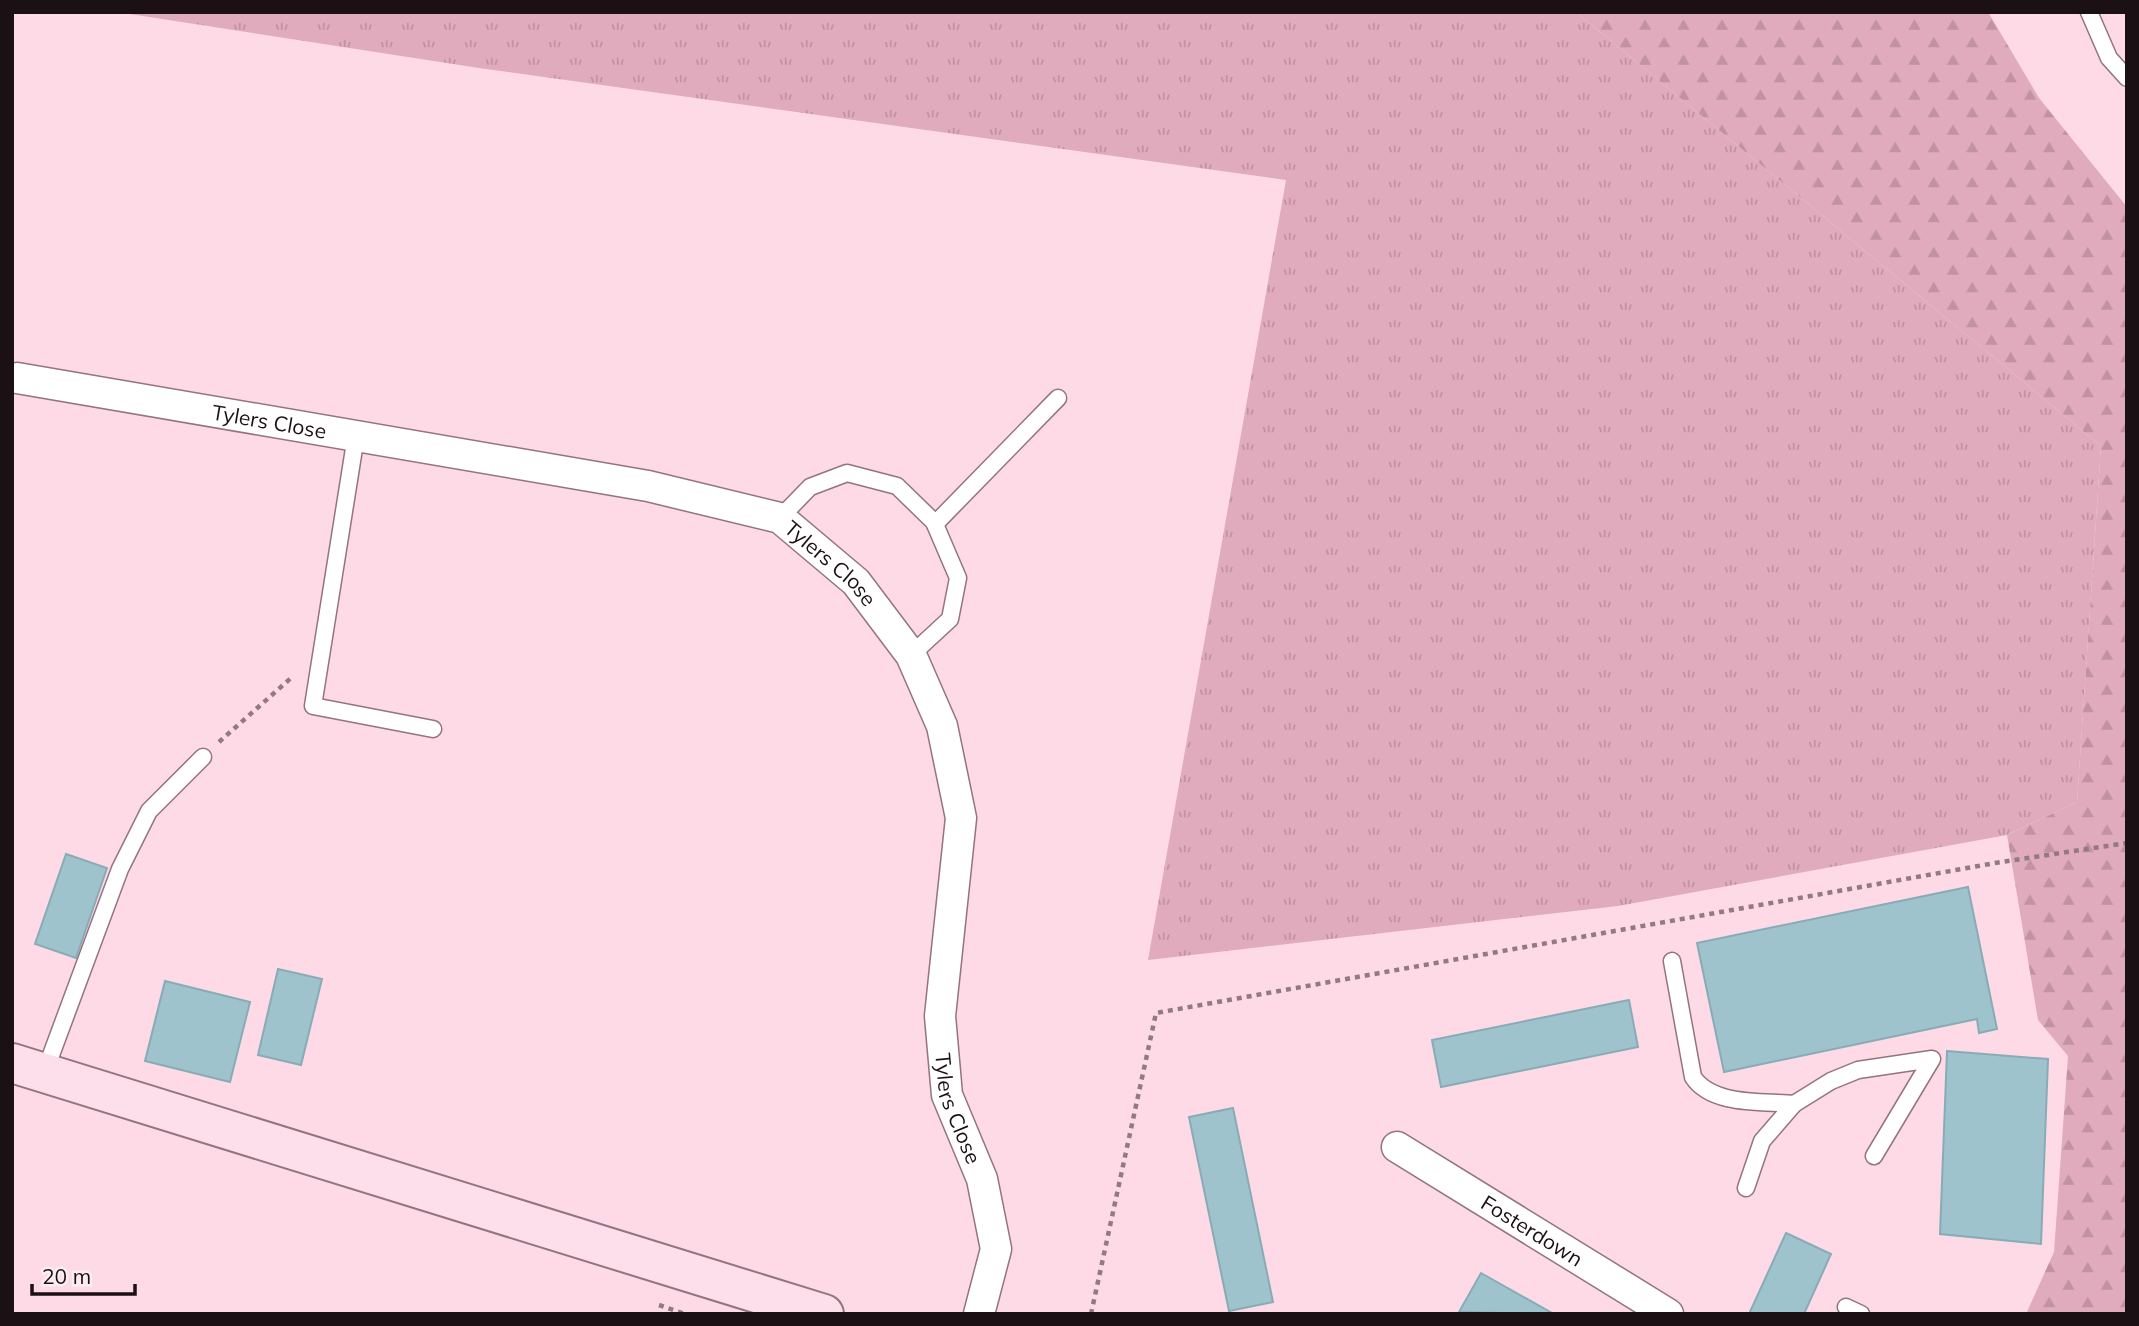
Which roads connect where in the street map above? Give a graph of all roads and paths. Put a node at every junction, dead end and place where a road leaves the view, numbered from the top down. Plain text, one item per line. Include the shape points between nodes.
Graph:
1 (2089, 12) edge
2 (2127, 78) edge
3 (17, 378) dead end
4 (1058, 398) dead end
5 (356, 436) junction
6 (779, 518) junction
7 (935, 524) junction
8 (321, 650) junction
9 (911, 656) junction
10 (433, 729) dead end
11 (203, 757) joint
12 (2127, 843) edge
13 (1672, 961) dead end
14 (28, 1068) edge
15 (1794, 1104) junction
16 (1397, 1147) dead end
17 (1874, 1156) dead end
18 (1746, 1188) dead end
19 (824, 1314) edge
20 (979, 1314) edge
21 (1091, 1314) edge
22 (1668, 1314) edge

1 - 2 lane via 2109,58
3 - 5 street, Tylers Close
4 - 7 lane
5 - 6 street, Tylers Close via 648,486
5 - 8 lane
6 - 7 lane via 810,487 847,473 897,486
6 - 9 street, Tylers Close via 856,582
7 - 9 lane via 958,578 950,619
8 - 10 lane via 313,706
8 - 11 path
9 - 20 street, Tylers Close via 942,726 961,818 940,1016 947,1095 982,1179 996,1249
11 - 14 lane via 149,811
12 - 21 path via 1156,1013
13 - 15 lane via 1693,1077 1700,1087 1713,1095
14 - 19 main road
15 - 17 lane via 1858,1070 1932,1059
15 - 18 lane via 1762,1141
16 - 22 street, Fosterdown

